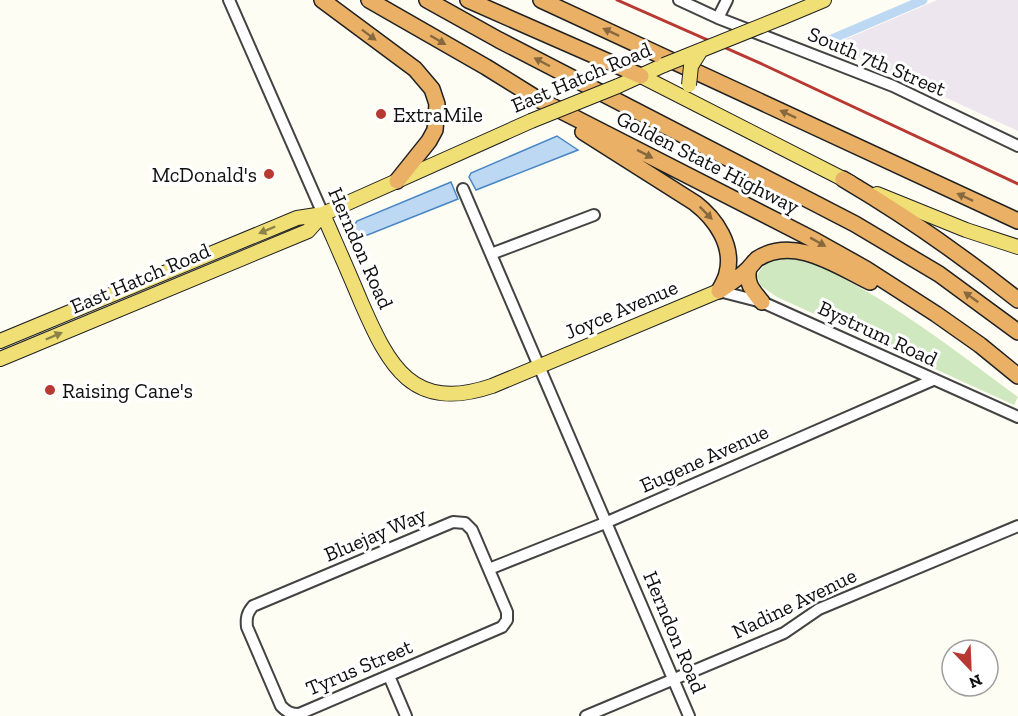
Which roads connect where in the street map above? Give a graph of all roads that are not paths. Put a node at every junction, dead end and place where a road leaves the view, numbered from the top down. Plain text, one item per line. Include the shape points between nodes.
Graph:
1 (229, 0) edge
2 (322, 0) edge
3 (369, 0) edge
4 (427, 0) edge
5 (468, 0) edge
6 (541, 0) edge
7 (679, 0) edge
8 (727, 0) edge
9 (824, 0) edge
10 (718, 18) junction
11 (701, 50) junction
12 (642, 76) junction
13 (536, 98) junction
14 (707, 110) junction
15 (1018, 146) edge
16 (843, 179) junction
17 (398, 180) junction
18 (463, 189) dead end
19 (323, 214) junction
20 (594, 215) dead end
21 (1018, 222) edge
22 (1018, 247) edge
23 (491, 254) junction
24 (749, 268) junction
25 (719, 291) junction
26 (1018, 300) edge
27 (762, 302) junction
28 (936, 314) junction
29 (1018, 332) edge
30 (0, 341) edge
31 (0, 359) edge
32 (538, 366) junction
33 (1018, 376) edge
34 (933, 380) junction
35 (1018, 417) edge
36 (605, 523) junction
37 (1018, 526) edge
38 (489, 569) junction
39 (247, 614) joint
40 (389, 676) junction
41 (673, 680) junction
42 (406, 716) edge
43 (586, 716) edge
44 (689, 716) edge

1 - 19 street, Herndon Road
2 -> 17 highway via 415,69 432,89 437,104 435,130
3 -> 13 highway, Golden State Highway
29 -> 4 highway, Golden State Highway via 939,274 855,224
5 - 12 highway
21 -> 6 highway
7 - 10 street, South 7th Street
8 - 10 street
9 - 11 main road, East Hatch Road, bridge
10 - 15 street, South 7th Street via 893,86
11 - 12 main road, East Hatch Road, bridge
11 - 14 main road, bridge via 691,66 689,85
12 - 14 main road
12 - 17 main road, East Hatch Road, bridge
13 -> 25 highway via 711,217 722,234 729,259
13 -> 28 highway, Golden State Highway via 816,241
14 - 16 main road
16 - 22 main road
16 - 26 highway via 924,229
17 - 19 main road, East Hatch Road
18 - 23 street, Herndon Road
19 -> 30 main road, East Hatch Road via 297,218
31 -> 19 main road, East Hatch Road via 308,231
19 - 32 main road, Herndon Road via 378,340 393,365 412,382 436,392 459,394 492,386
20 - 23 street
23 - 32 street, Herndon Road
24 - 25 highway
24 - 27 highway via 748,282
24 - 28 highway via 774,252 804,252
25 - 27 street, Bystrum Road
25 - 32 main road, Joyce Avenue
27 - 34 street, Bystrum Road
28 - 33 highway, Golden State Highway
32 - 36 street, Herndon Road
34 - 35 street, Bystrum Road
34 - 36 street, Eugene Avenue
36 - 38 street, Eugene Avenue
36 - 41 street, Herndon Road
37 - 41 street, Nadine Avenue via 819,609 784,633
38 - 39 street, Bluejay Way via 472,530 465,523 453,522 254,606
38 - 40 street, Tyrus Street via 507,620 497,630
39 - 40 street, Tyrus Street via 248,627 281,706 290,713 299,714
40 - 42 street
41 - 43 street, Nadine Avenue
41 - 44 street, Herndon Road

